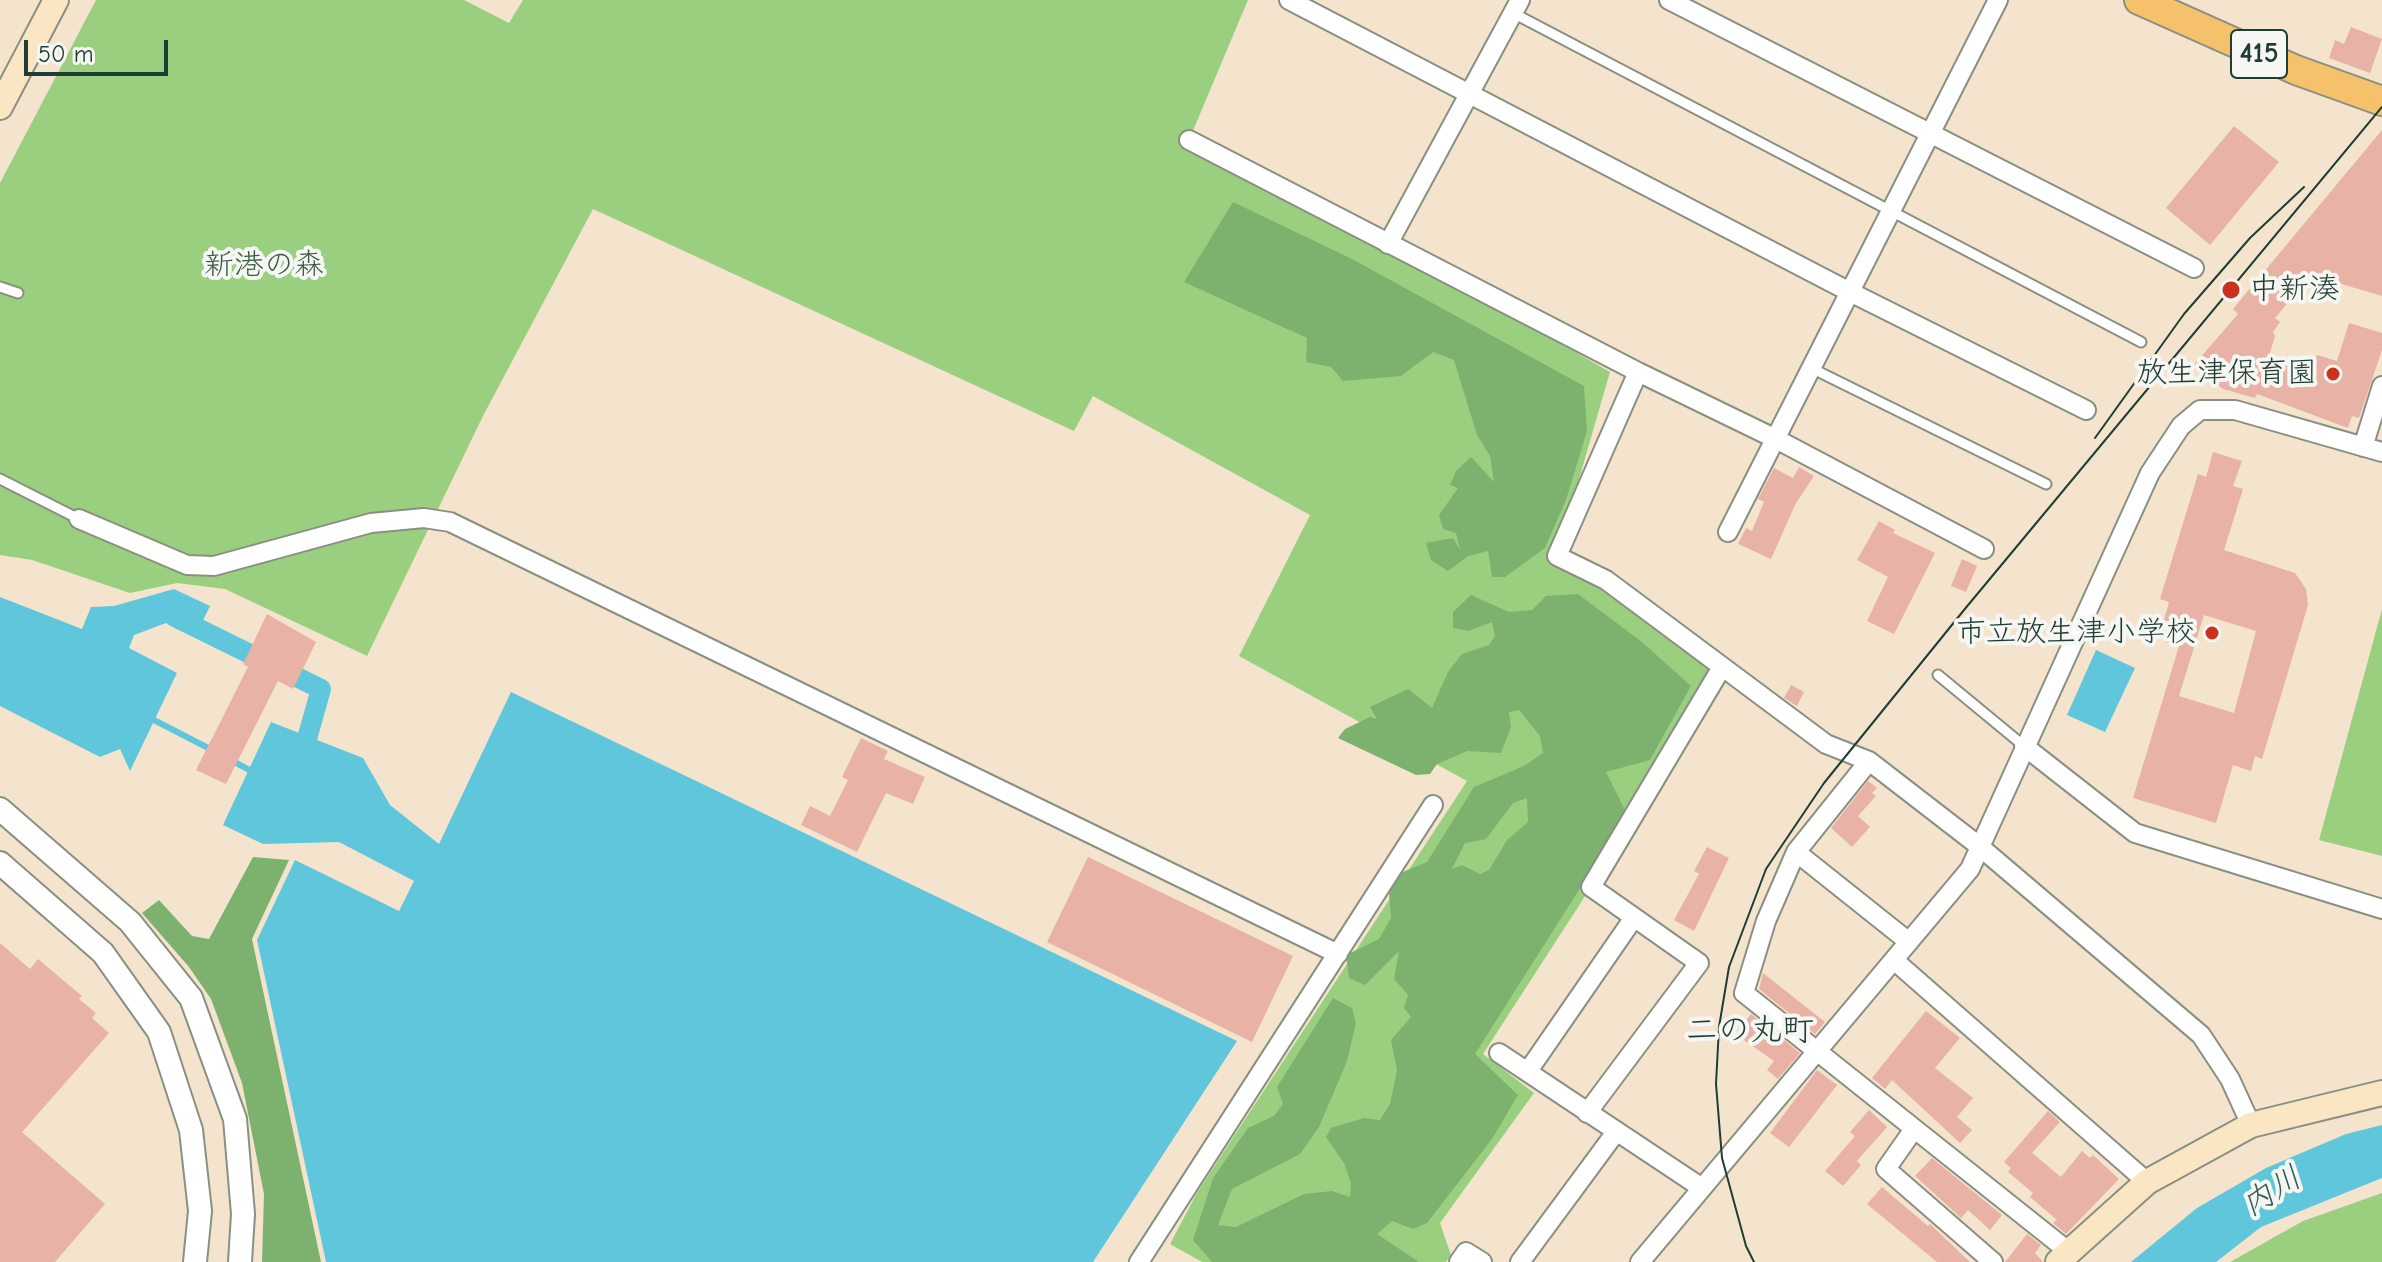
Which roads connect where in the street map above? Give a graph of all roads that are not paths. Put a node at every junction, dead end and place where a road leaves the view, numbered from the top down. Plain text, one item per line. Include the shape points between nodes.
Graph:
1 (56, 0) edge
2 (1289, 0) edge
3 (1669, 0) edge
4 (1998, 0) edge
5 (2139, 0) edge
6 (1516, 6) edge
7 (2378, 94) edge
8 (1468, 95) junction
9 (0, 107) edge
10 (1929, 133) junction
11 (1189, 140) dead end
12 (1888, 213) junction
13 (1388, 244) junction
14 (2194, 268) dead end
15 (0, 287) edge
16 (1848, 291) junction
17 (18, 293) dead end
18 (2141, 342) dead end
19 (1809, 367) junction
20 (1638, 372) junction
21 (2382, 386) edge
22 (2086, 410) dead end
23 (1776, 439) junction
24 (2363, 447) junction
25 (2382, 452) edge
26 (0, 479) edge
27 (2046, 484) dead end
28 (79, 519) joint
29 (1728, 532) dead end
30 (1984, 549) dead end
31 (1722, 667) junction
32 (1938, 675) dead end
33 (2024, 746) junction
34 (1869, 761) junction
35 (1433, 805) dead end
36 (0, 809) edge
37 (1979, 846) junction
38 (1796, 852) junction
39 (0, 863) edge
40 (2382, 909) edge
41 (1633, 919) junction
42 (1909, 942) junction
43 (1338, 954) junction
44 (1895, 961) junction
45 (1817, 1051) junction
46 (1499, 1053) dead end
47 (1528, 1071) junction
48 (2382, 1093) edge
49 (1587, 1113) junction
50 (2251, 1125) junction
51 (1914, 1129) junction
52 (1616, 1132) junction
53 (2147, 1182) junction
54 (1702, 1188) junction
55 (2063, 1256) edge
56 (195, 1262) edge
57 (240, 1262) edge
58 (1139, 1262) edge
59 (1459, 1262) edge
60 (1482, 1262) edge
61 (1520, 1262) edge
62 (1640, 1262) edge
63 (1993, 1262) edge

1 - 9 main road
2 - 8 street
3 - 10 street
4 - 10 street
5 - 7 highway, 415 via 2296,70
6 - 8 street
6 - 12 lane
8 - 13 street
8 - 16 street
10 - 12 street
10 - 14 street
11 - 13 street
12 - 16 street
12 - 18 lane
13 - 20 street
15 - 17 lane
16 - 19 street
16 - 22 street
19 - 23 street
19 - 27 lane
20 - 23 street
20 - 31 street via 1557,556 1606,580
21 - 24 street
23 - 29 street
23 - 30 street
24 - 25 street
24 - 33 street via 2235,410 2200,410 2181,426 2150,473
26 - 28 lane
28 - 43 street via 187,565 214,566 371,523 424,518 450,522
31 - 34 street via 1826,744
31 - 41 street via 1591,887
32 - 33 lane
33 - 37 street
33 - 40 street via 2135,833
34 - 37 street
34 - 38 street
35 - 43 street
36 - 57 street via 130,922 191,998 235,1119 243,1214
37 - 42 street via 1970,869
37 - 50 street via 2201,1035
38 - 42 street
38 - 45 street via 1766,921 1744,993
39 - 56 street via 103,953 159,1032 191,1130 200,1211
41 - 47 street
41 - 49 street via 1699,963
42 - 44 street
43 - 58 street
44 - 45 street
44 - 53 street
45 - 51 street
45 - 54 street
46 - 47 street
47 - 49 street
48 - 50 main road
49 - 52 street
50 - 53 main road
51 - 55 street
51 - 63 street via 1886,1169
52 - 54 street
52 - 61 street
53 - 55 main road
54 - 62 street
59 - 60 street via 1466,1252

